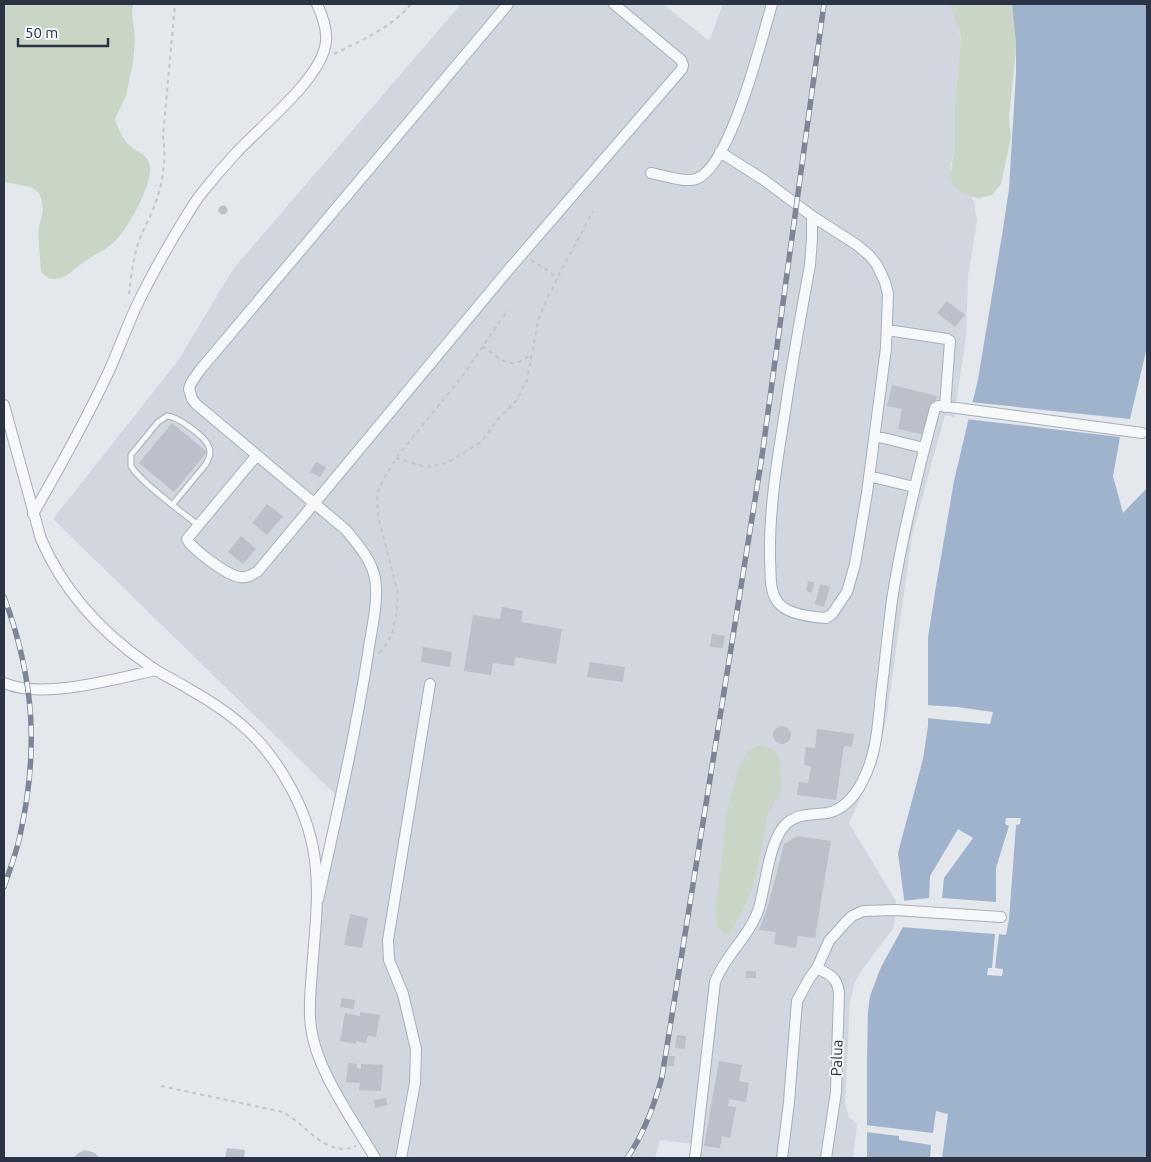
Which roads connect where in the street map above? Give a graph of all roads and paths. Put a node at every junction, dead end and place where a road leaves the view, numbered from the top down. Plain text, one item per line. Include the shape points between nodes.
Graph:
1 (176, 4) edge
2 (317, 4) edge
3 (411, 4) edge
4 (508, 4) edge
5 (614, 4) edge
6 (772, 4) edge
7 (319, 61) junction
8 (720, 152) junction
9 (651, 172) dead end
10 (593, 211) dead end
11 (812, 216) junction
12 (522, 255) junction
13 (557, 279) junction
14 (128, 296) dead end
15 (508, 310) dead end
16 (887, 330) junction
17 (483, 346) junction
18 (532, 351) junction
19 (4, 405) edge
20 (945, 407) junction
21 (1142, 433) dead end
22 (875, 436) junction
23 (924, 448) junction
24 (257, 455) junction
25 (396, 458) junction
26 (870, 476) junction
27 (914, 487) junction
28 (314, 503) junction
29 (173, 504) junction
30 (33, 514) junction
31 (198, 525) junction
32 (366, 662) junction
33 (156, 670) junction
34 (4, 683) edge
35 (430, 684) dead end
36 (318, 900) junction
37 (1001, 917) dead end
38 (817, 968) junction
39 (161, 1086) dead end
40 (366, 1142) junction
41 (375, 1158) edge
42 (402, 1158) edge
43 (695, 1158) edge
44 (782, 1158) edge
45 (826, 1158) edge

1 - 14 path via 162,178 158,197 139,241
2 - 7 street via 326,31 326,47
3 - 7 path via 371,36
4 - 24 street via 193,379 189,389 196,404
5 - 12 street via 681,60 682,69
6 - 8 street via 744,98
7 - 30 street via 285,105 200,195 149,280 77,436
8 - 9 street via 707,172 696,179
8 - 11 street
10 - 13 path
11 - 16 street via 857,245 877,265 888,294
11 - 26 street via 810,265 772,496 771,574 773,592 783,607 826,618 839,606 855,564
12 - 13 path
12 - 28 street
13 - 18 path via 538,321
15 - 17 path
16 - 20 street via 950,341
16 - 22 street
17 - 18 path via 509,363 520,362
17 - 25 path
18 - 25 path via 523,390 481,442 442,464 425,467
19 - 30 street
20 - 21 street
20 - 23 street via 935,408
22 - 23 street
22 - 26 street
23 - 27 street
24 - 28 street
24 - 31 street
25 - 32 path via 380,488 376,504 398,594 396,616 392,634 384,648
26 - 27 street
27 - 43 street via 899,560 879,720 870,764 862,782 843,807 796,818 788,822 775,839 760,905 752,925 716,978
28 - 31 street via 258,571 246,578 225,570 187,541
28 - 32 street via 346,530 372,568 376,598
29 - 29 lane via 206,464 210,451 203,439 176,417 167,416 158,422 130,462 139,476
29 - 31 lane
30 - 33 street via 47,555 67,587 114,638
32 - 36 street via 355,730
33 - 34 street via 47,690 26,690
33 - 36 street via 231,715 261,743 275,762 304,815 318,876
35 - 42 street via 388,940 389,960 403,994 416,1049 415,1083
36 - 40 street via 310,1004 313,1039 323,1068
37 - 38 street via 863,911 852,916 829,942
38 - 44 street via 796,1001 790,1102
38 - 45 street, Palua via 838,983 839,993 836,1092
39 - 40 path via 283,1112 333,1148 350,1149
40 - 41 street

